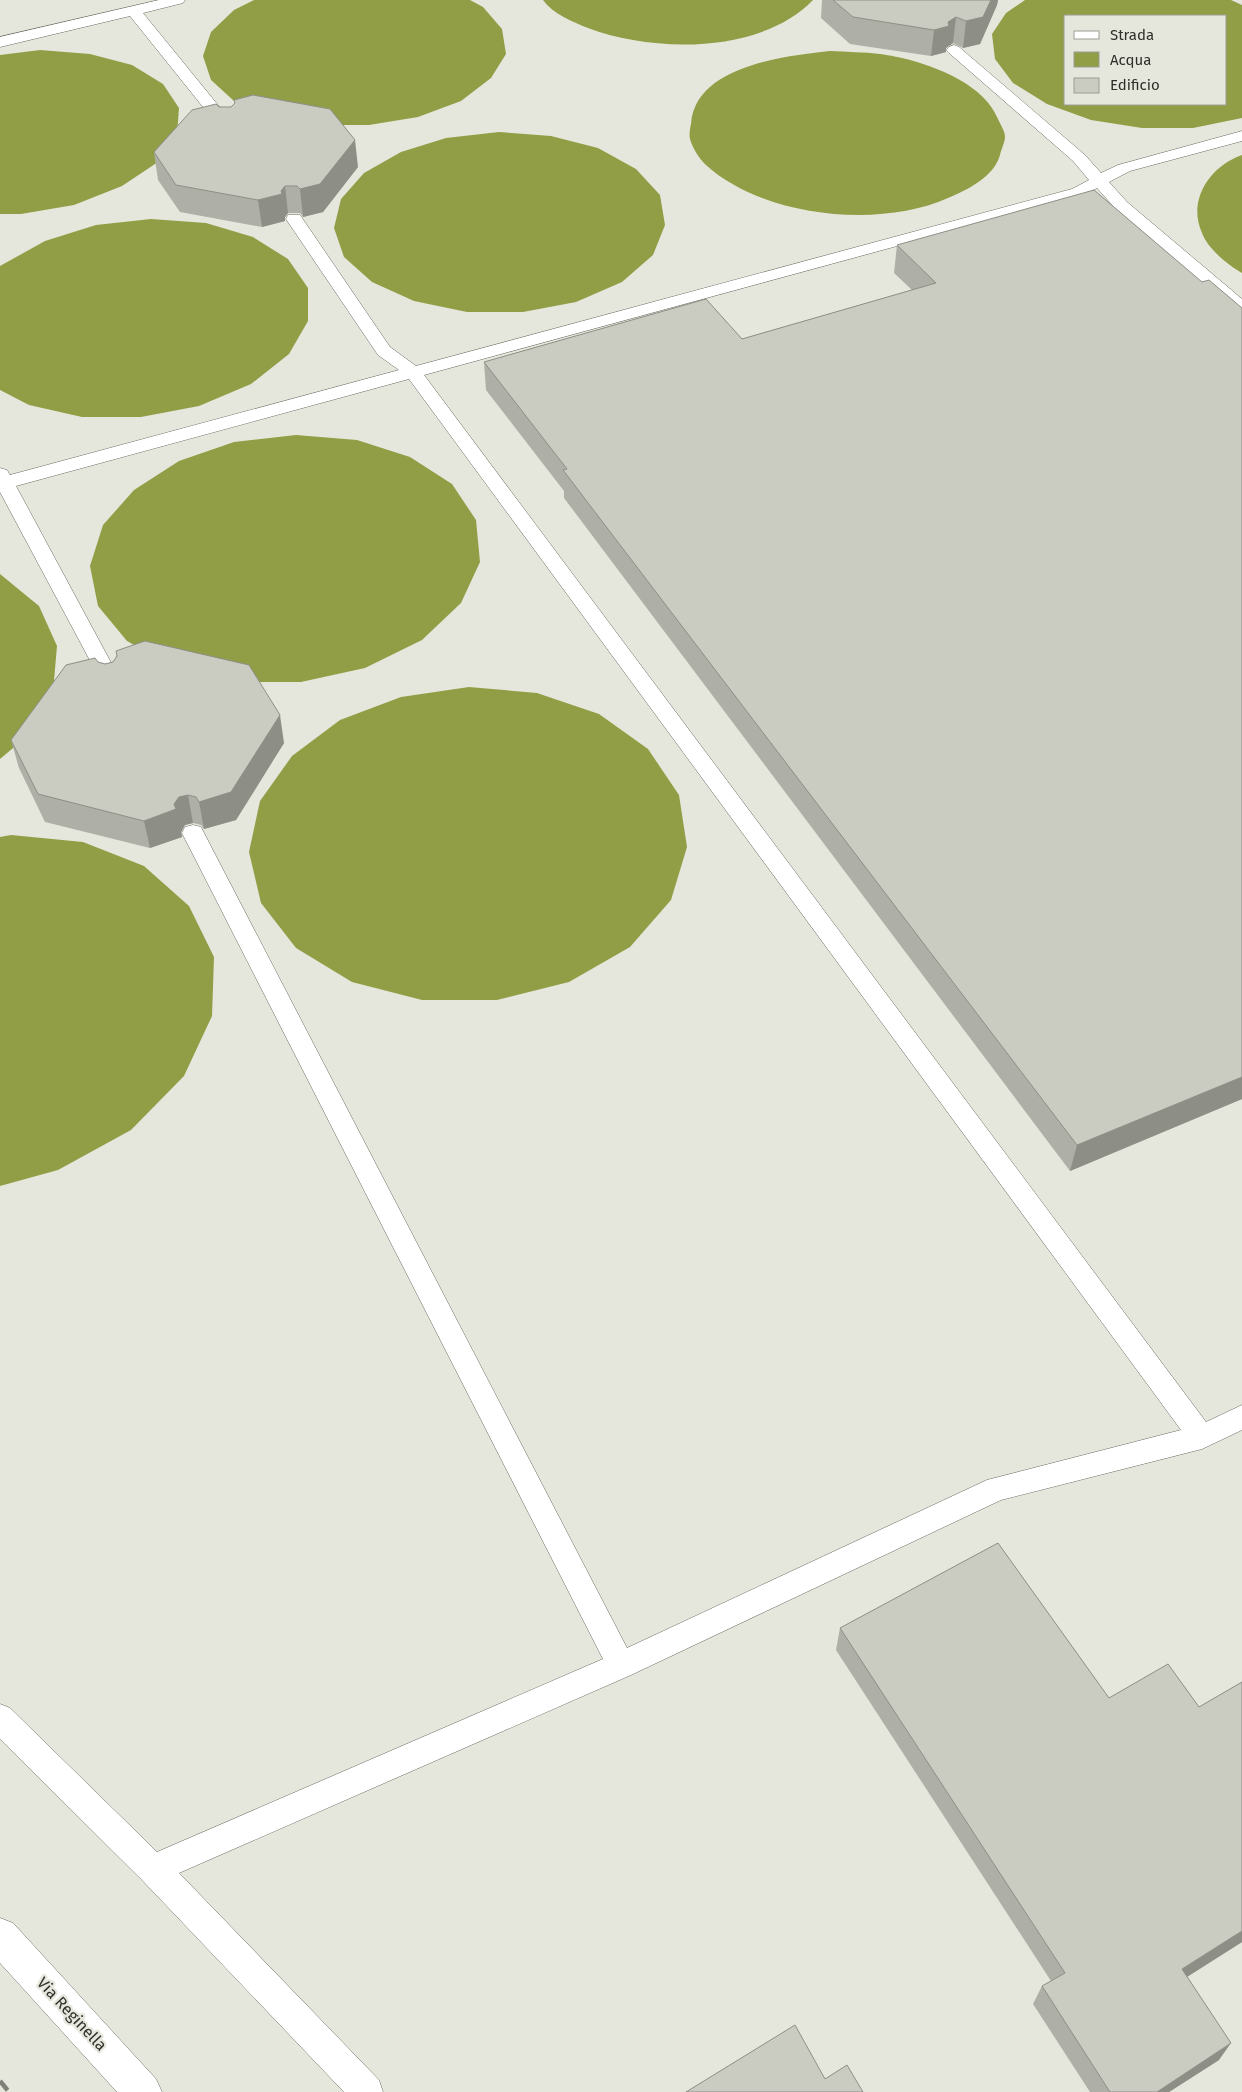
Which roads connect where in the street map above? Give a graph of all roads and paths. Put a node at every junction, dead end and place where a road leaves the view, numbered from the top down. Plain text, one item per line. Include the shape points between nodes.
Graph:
1 (178, 0) edge
2 (134, 11) junction
3 (0, 42) edge
4 (954, 50) edge
5 (228, 129) edge
6 (1242, 136) edge
7 (1098, 182) junction
8 (294, 219) edge
9 (1242, 308) edge
10 (413, 372) junction
11 (1, 480) edge
12 (112, 683) edge
13 (193, 833) dead end
14 (1242, 1417) edge
15 (1202, 1437) junction
16 (621, 1665) junction
17 (0, 1718) edge
18 (152, 1869) junction
19 (0, 1936) edge
20 (144, 2092) edge
21 (367, 2092) edge

1 - 2 lane
2 - 3 lane
2 - 5 lane
4 - 7 lane via 1079,158
6 - 7 lane via 1124,168
7 - 9 lane
7 - 10 lane via 1078,192
8 - 10 lane via 384,351
10 - 11 lane
10 - 15 lane
11 - 12 lane
13 - 16 lane
14 - 15 lane
15 - 16 lane via 997,1489
16 - 18 lane
17 - 18 lane
18 - 21 lane
19 - 20 street, Via Reginella

